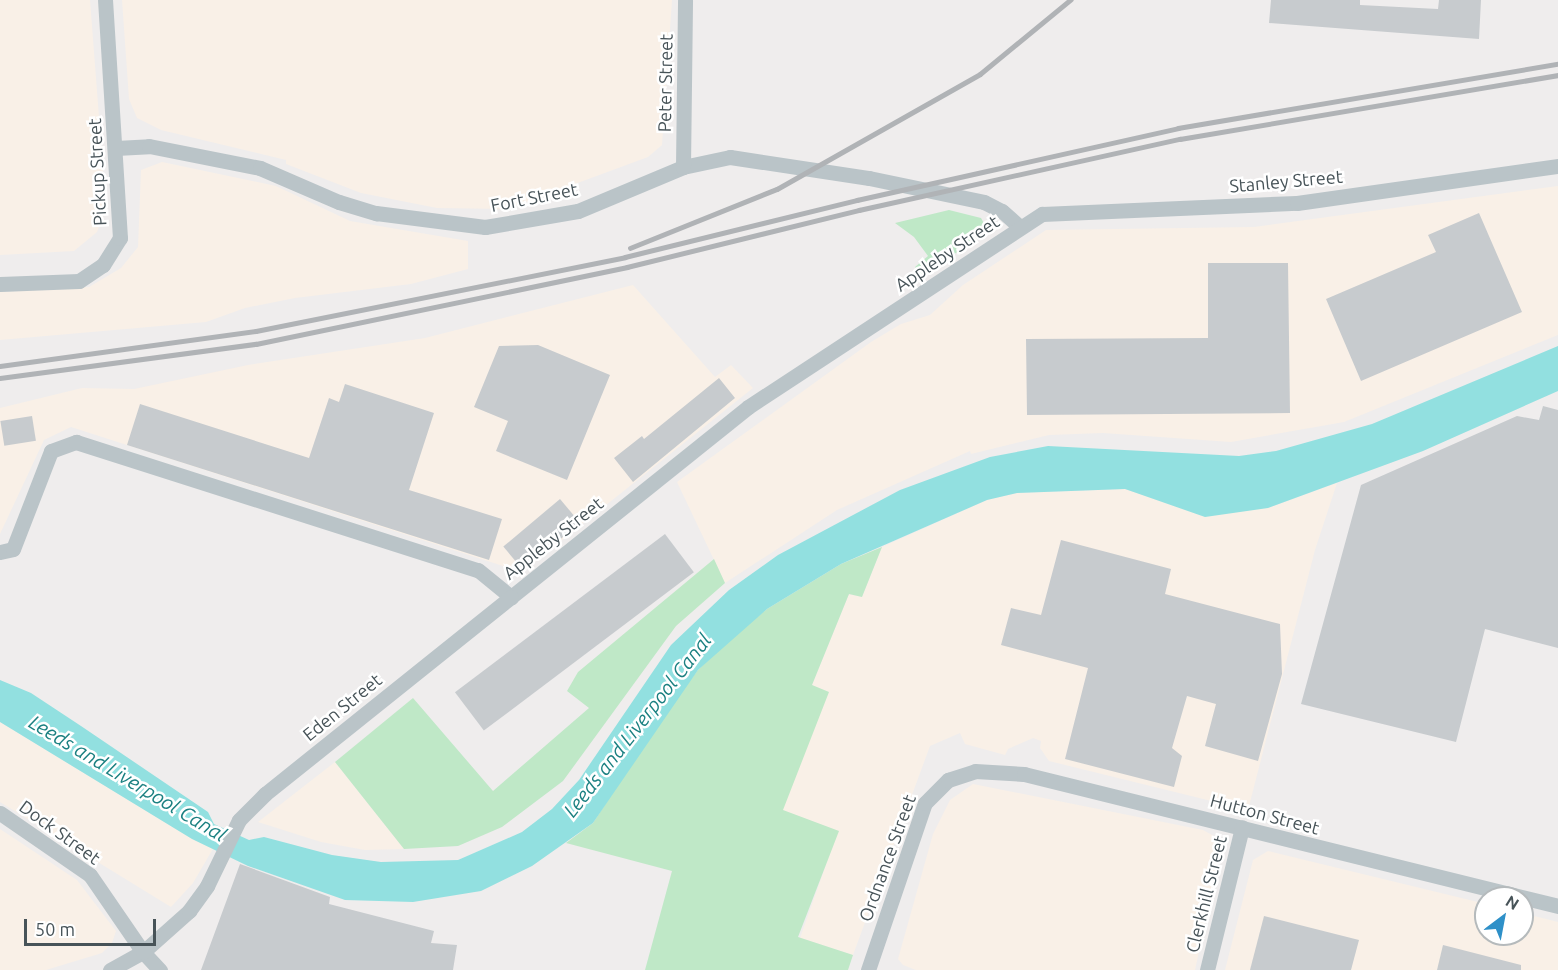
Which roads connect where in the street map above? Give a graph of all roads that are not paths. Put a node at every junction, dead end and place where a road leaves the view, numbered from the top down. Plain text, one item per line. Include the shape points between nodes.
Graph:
1 (105, 0) edge
2 (685, 0) edge
3 (116, 148) junction
4 (1558, 166) edge
5 (683, 167) junction
6 (1020, 227) junction
7 (0, 284) edge
8 (0, 552) edge
9 (511, 597) junction
10 (961, 773) joint
11 (0, 813) edge
12 (1242, 826) junction
13 (1558, 906) edge
14 (143, 952) junction
15 (871, 969) edge
16 (110, 970) edge
17 (160, 970) edge
18 (1207, 970) edge

1 - 3 street, Pickup Street
2 - 5 street, Peter Street
3 - 5 street, Fort Street via 149,146 260,168 339,202 376,213 485,227 578,211
3 - 7 street, Pickup Street via 120,238 103,265 80,281
4 - 6 street, Stanley Street via 1297,203 1048,212
5 - 6 street, Fort Street via 730,157 869,178 984,202
6 - 9 street, Appleby Street via 748,407
8 - 9 street, Appleby Street via 13,549 51,451 76,442 478,570
9 - 14 street, Eden Street via 265,794 240,820 218,866 189,911
10 - 12 street, Hutton Street via 1024,774
10 - 15 street, Ordnance Street via 937,788 925,803
11 - 14 street, Dock Street via 90,875
12 - 13 street, Hutton Street
12 - 18 street, Clerkhill Street
14 - 16 street
14 - 17 street, Dock Street

